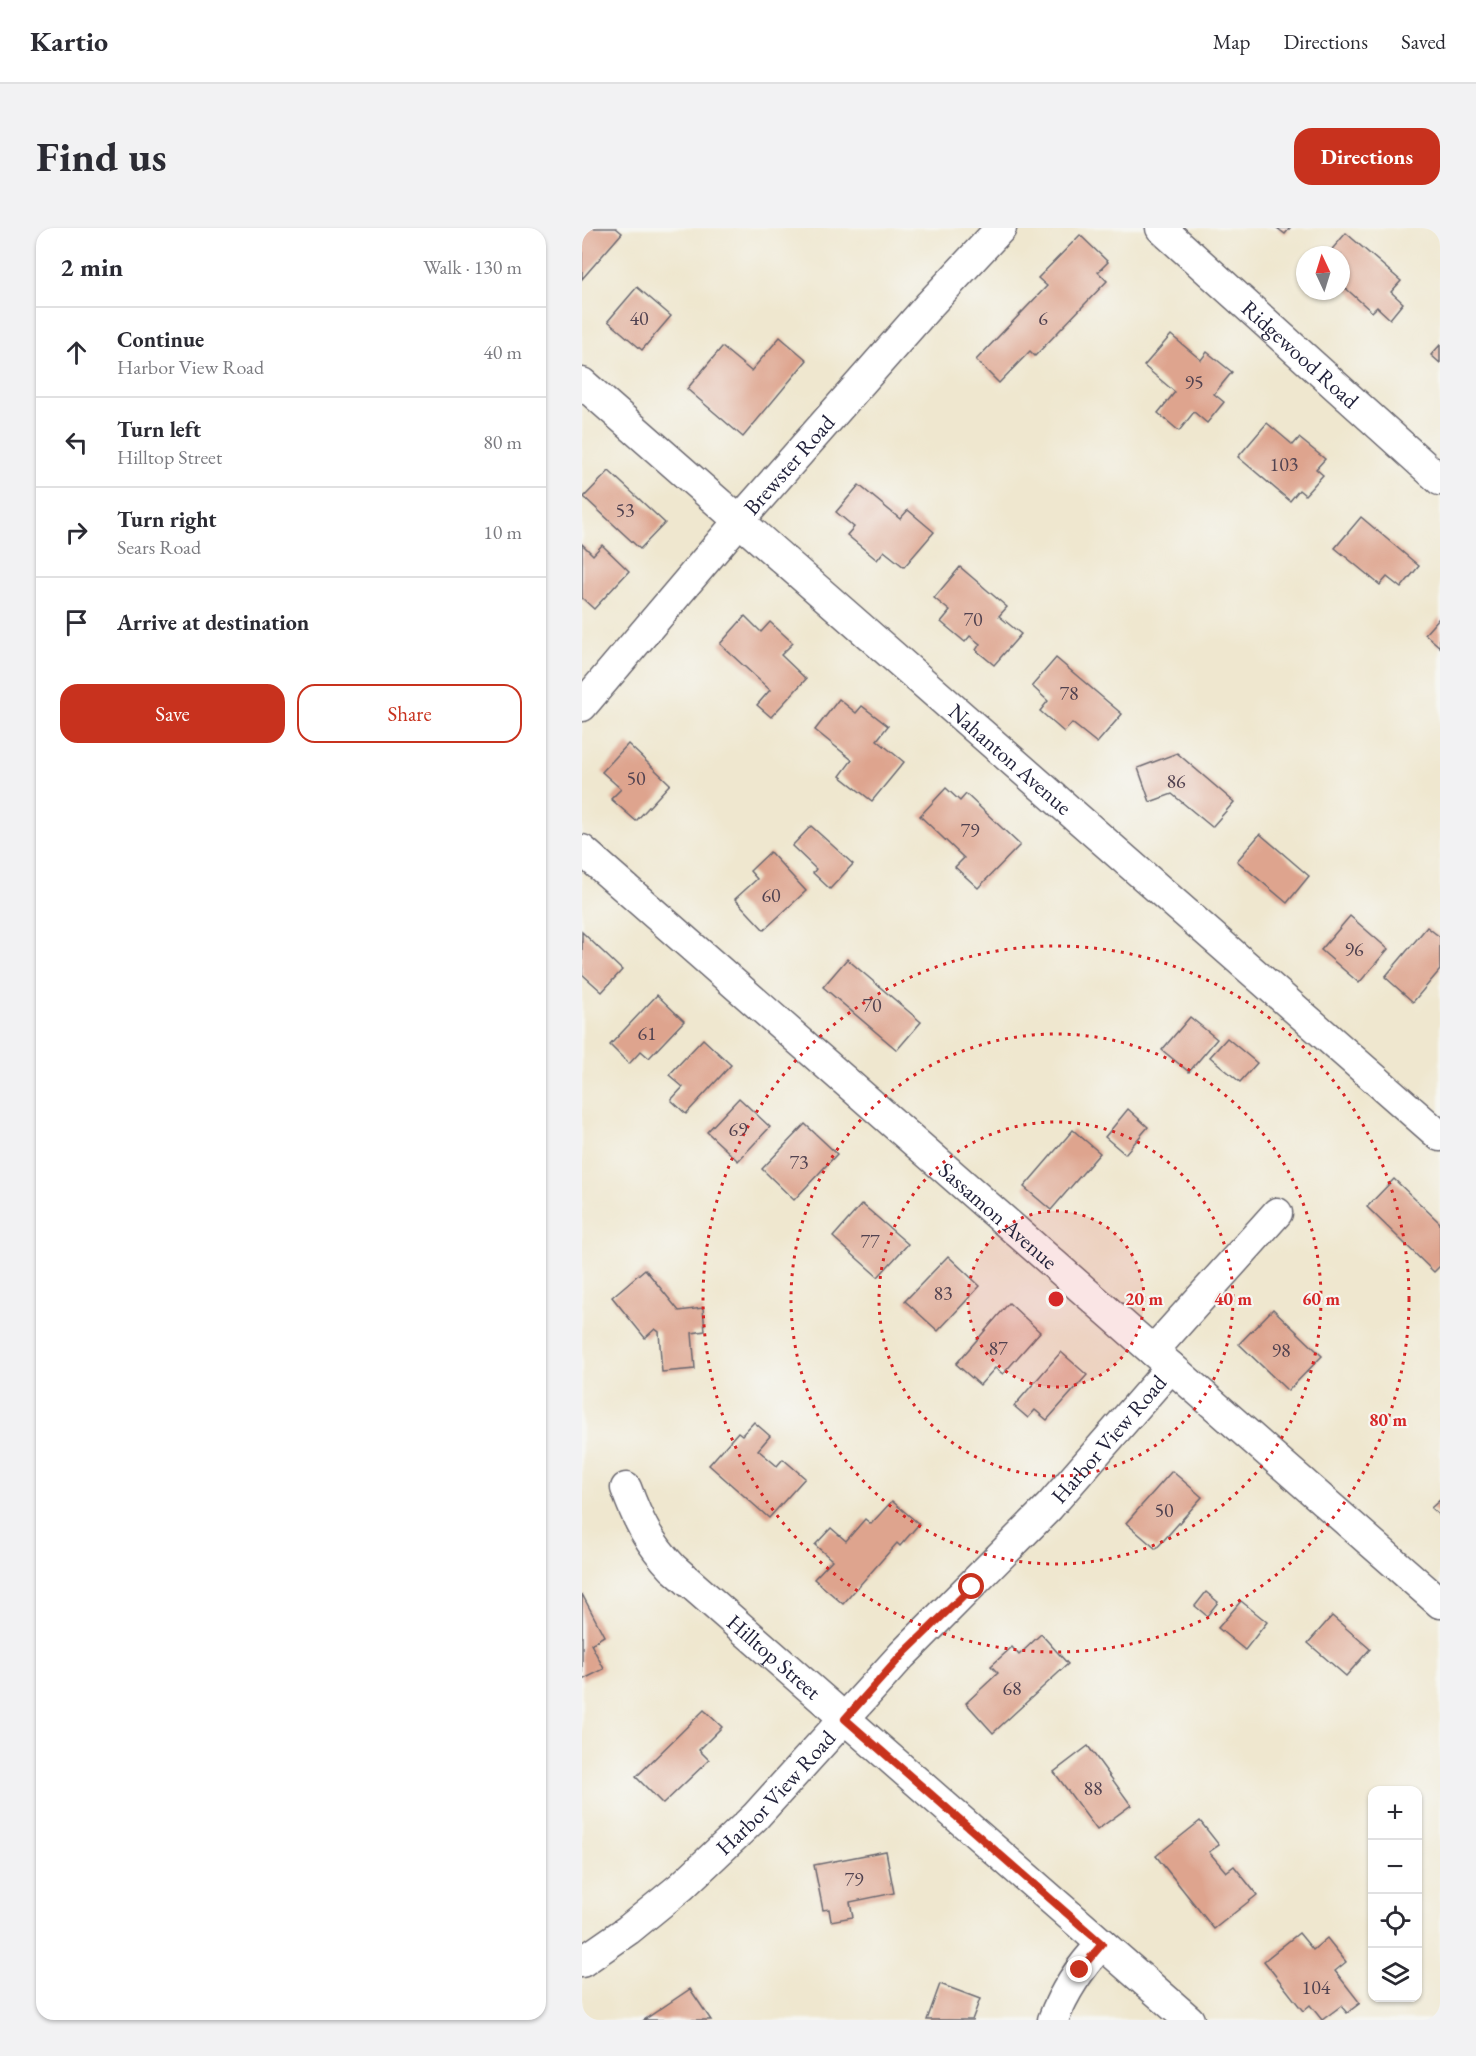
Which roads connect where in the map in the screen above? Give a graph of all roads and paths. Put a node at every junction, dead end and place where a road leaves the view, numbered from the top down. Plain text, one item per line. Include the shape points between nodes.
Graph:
1 (1001, 228) edge
2 (1161, 228) edge
3 (582, 383) edge
4 (1440, 480) edge
5 (739, 521) junction
6 (582, 706) edge
7 (582, 850) edge
8 (1440, 1136) edge
9 (1277, 1213) dead end
10 (1162, 1359) junction
11 (626, 1488) dead end
12 (1440, 1603) edge
13 (845, 1719) junction
14 (1102, 1944) junction
15 (582, 1962) edge
16 (1053, 2020) edge
17 (1189, 2020) edge

1 - 5 street, Brewster Road
2 - 4 street, Ridgewood Road
3 - 5 street, Nahanton Avenue
5 - 6 street, Brewster Road
5 - 8 street, Nahanton Avenue
7 - 10 street, Sassamon Avenue
9 - 10 street, Harbor View Road
10 - 12 street, Sassamon Avenue
10 - 13 street, Harbor View Road via 1049,1507 902,1655
11 - 13 street, Hilltop Street via 642,1527 662,1556
13 - 14 street, Hilltop Street
13 - 15 street, Harbor View Road via 707,1864 628,1930
14 - 16 street via 1071,1983
14 - 17 street, Hilltop Street

